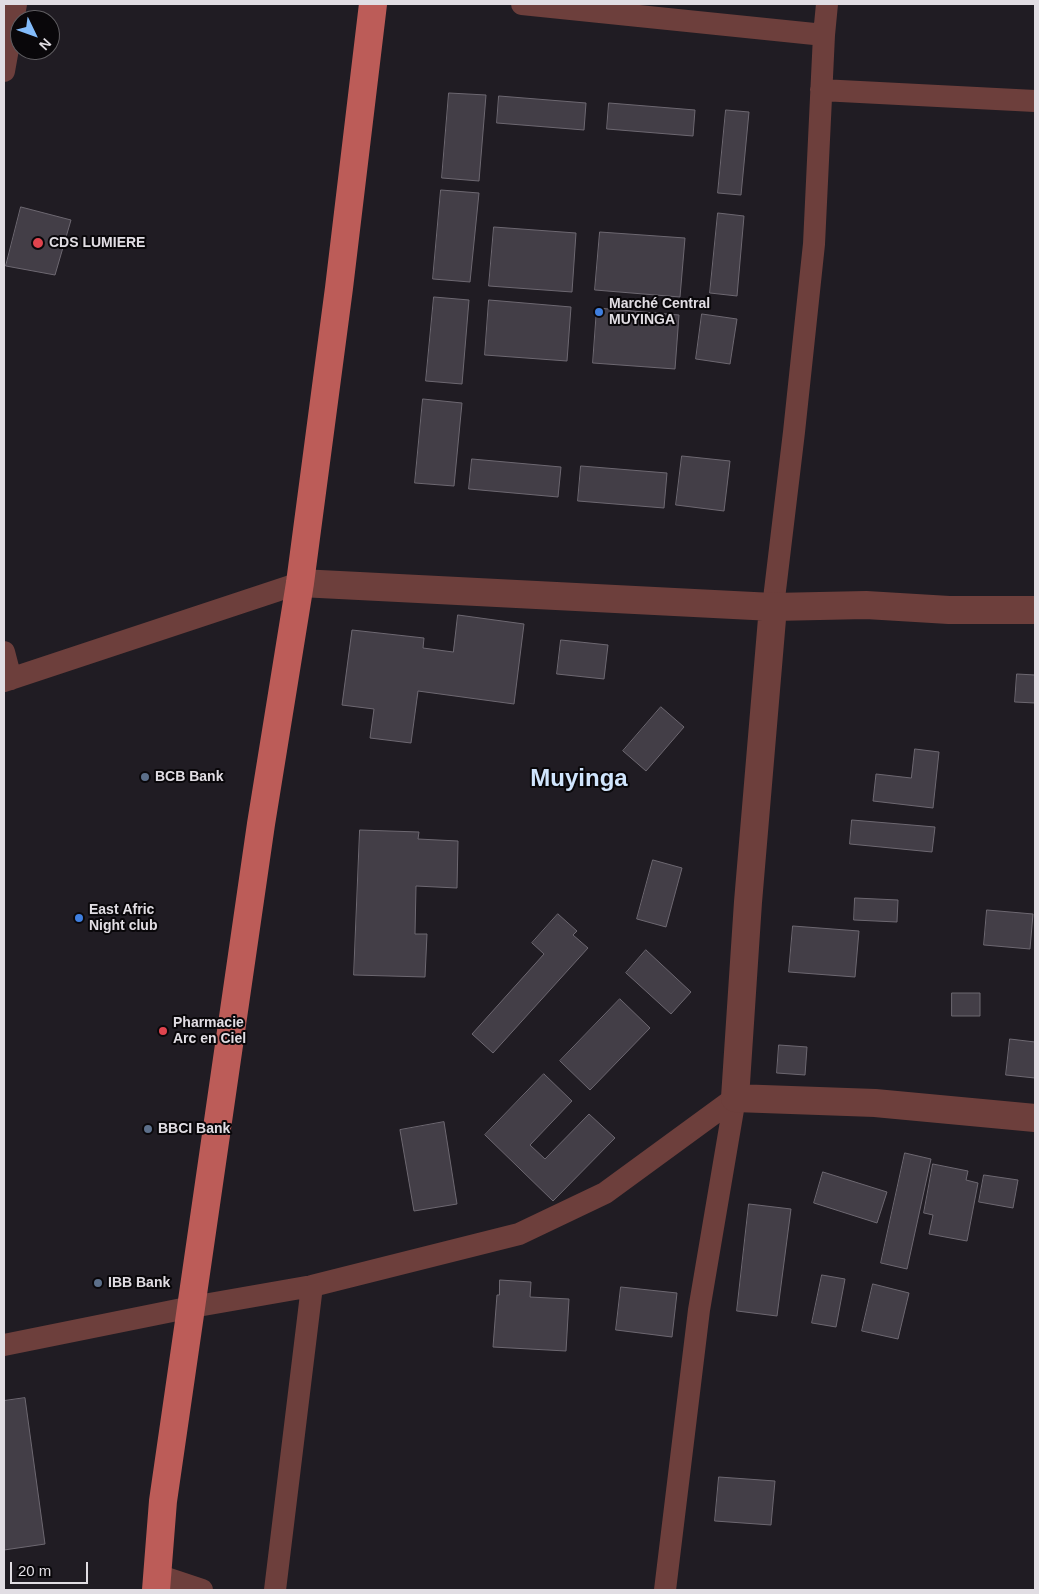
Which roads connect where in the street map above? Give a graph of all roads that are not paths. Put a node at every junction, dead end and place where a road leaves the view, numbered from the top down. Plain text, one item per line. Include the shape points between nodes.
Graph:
1 (16, 4) edge
2 (372, 4) edge
3 (522, 4) edge
4 (827, 4) edge
5 (824, 35) junction
6 (4, 62) edge
7 (821, 90) junction
8 (1035, 101) edge
9 (300, 583) junction
10 (773, 607) junction
11 (1035, 610) edge
12 (4, 652) edge
13 (7, 680) edge
14 (735, 1098) junction
15 (1035, 1118) edge
16 (312, 1286) junction
17 (192, 1307) junction
18 (4, 1345) edge
19 (156, 1583) edge
20 (202, 1590) edge
21 (275, 1590) edge
22 (665, 1590) edge

1 - 6 street
2 - 9 main road
3 - 5 street
4 - 5 street
5 - 7 street
7 - 8 street
7 - 10 street via 814,244
9 - 10 street
9 - 13 street
9 - 17 main road via 261,824
10 - 11 street via 866,605 949,610
10 - 14 street
12 - 13 street
14 - 15 street via 875,1103
14 - 16 street via 605,1192 519,1234
14 - 22 street via 699,1310
16 - 17 street
16 - 21 street
17 - 18 street
17 - 19 main road via 163,1501
19 - 20 street

